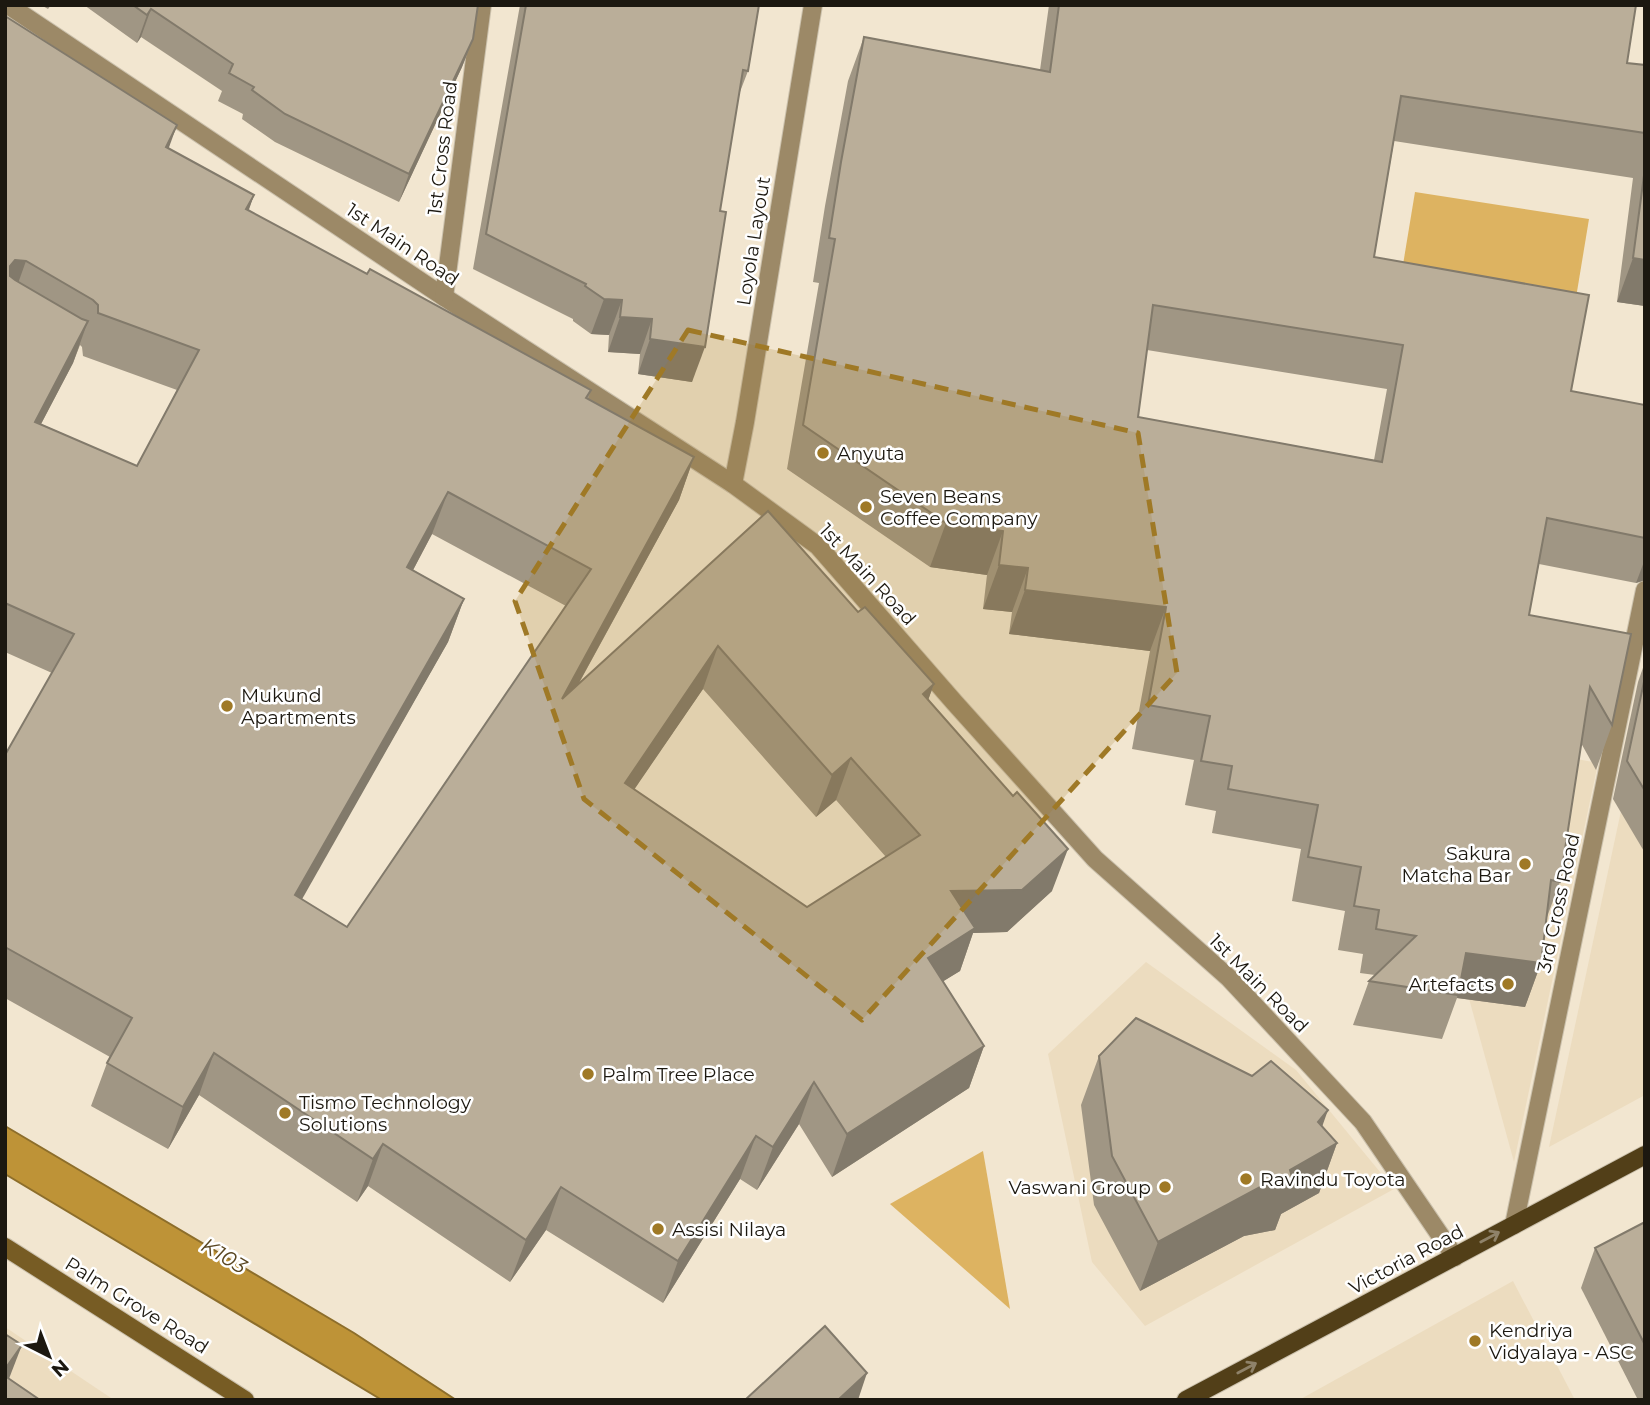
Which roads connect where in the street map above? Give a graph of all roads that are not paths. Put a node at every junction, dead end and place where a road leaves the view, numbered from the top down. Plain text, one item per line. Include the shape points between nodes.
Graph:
1 (8, 5) edge
2 (482, 5) edge
3 (813, 5) edge
4 (444, 297) junction
5 (733, 484) junction
6 (1645, 590) edge
7 (1645, 1155) edge
8 (1514, 1225) junction
9 (5, 1247) edge
10 (1455, 1257) junction
11 (245, 1400) edge
12 (1186, 1400) edge

1 - 4 street, 1st Main Road
2 - 4 street, 1st Cross Road
3 - 5 street, Loyola Layout
4 - 5 street, 1st Main Road
5 - 10 street, 1st Main Road via 818,546 1095,859 1229,978 1363,1122
6 - 8 street, 3rd Cross Road
7 - 8 main road, Victoria Road
10 -> 8 main road, Victoria Road
9 - 11 street, Palm Grove Road
12 -> 10 main road, Victoria Road

